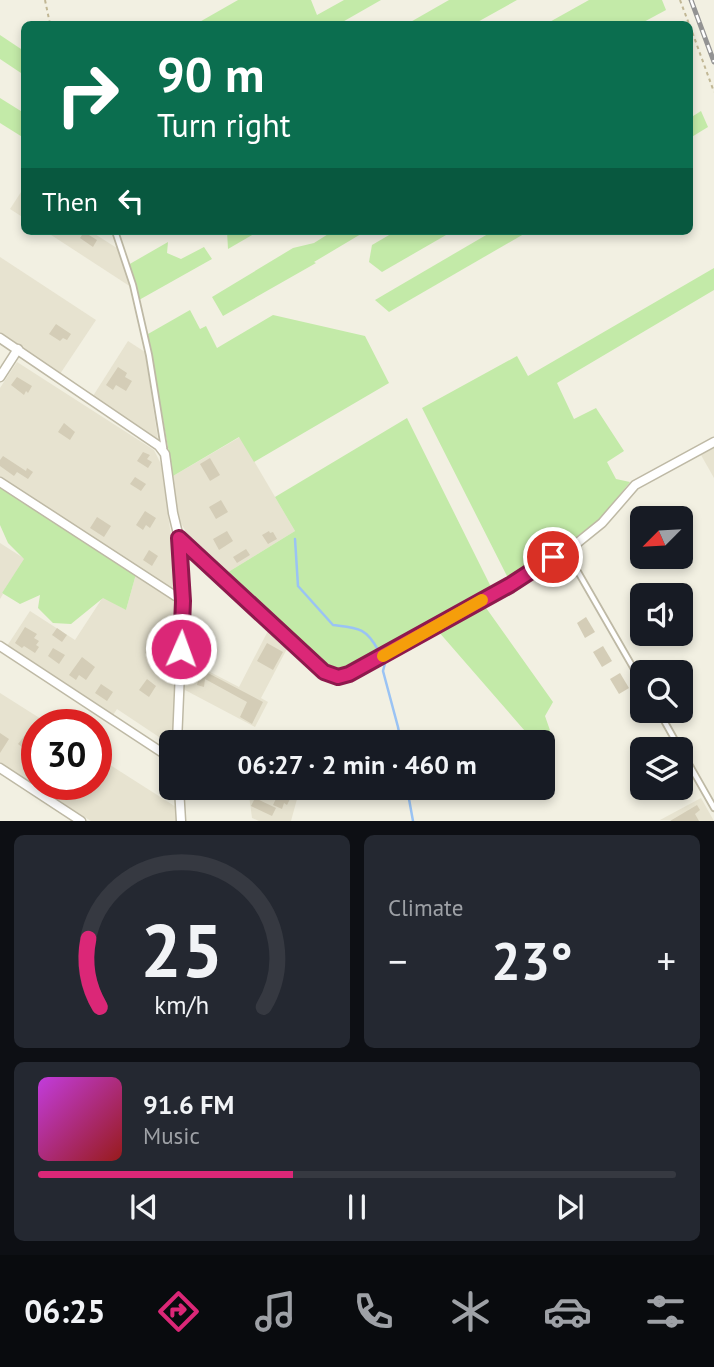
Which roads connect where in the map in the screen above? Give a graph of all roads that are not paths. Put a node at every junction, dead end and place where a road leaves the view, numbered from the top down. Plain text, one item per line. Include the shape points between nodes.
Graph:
1 (116, 235) edge
2 (0, 338) edge
3 (18, 349) junction
4 (0, 377) edge
5 (714, 442) edge
6 (165, 454) junction
7 (0, 482) edge
8 (179, 538) junction
9 (566, 550) junction
10 (183, 601) junction
11 (0, 646) edge
12 (630, 662) edge
13 (178, 730) edge
14 (159, 750) edge
15 (0, 768) edge
16 (693, 772) edge
17 (180, 800) edge
18 (714, 808) edge
19 (81, 821) edge
20 (181, 821) edge

1 - 6 lane via 149,355
2 - 3 street
3 - 4 street
3 - 6 street
5 - 9 street via 635,485 602,523
6 - 8 street
7 - 10 street
8 - 9 street via 324,672 338,677
8 - 10 street
9 - 12 lane
10 - 13 street
11 - 14 street
15 - 19 street
16 - 18 lane
17 - 20 street

